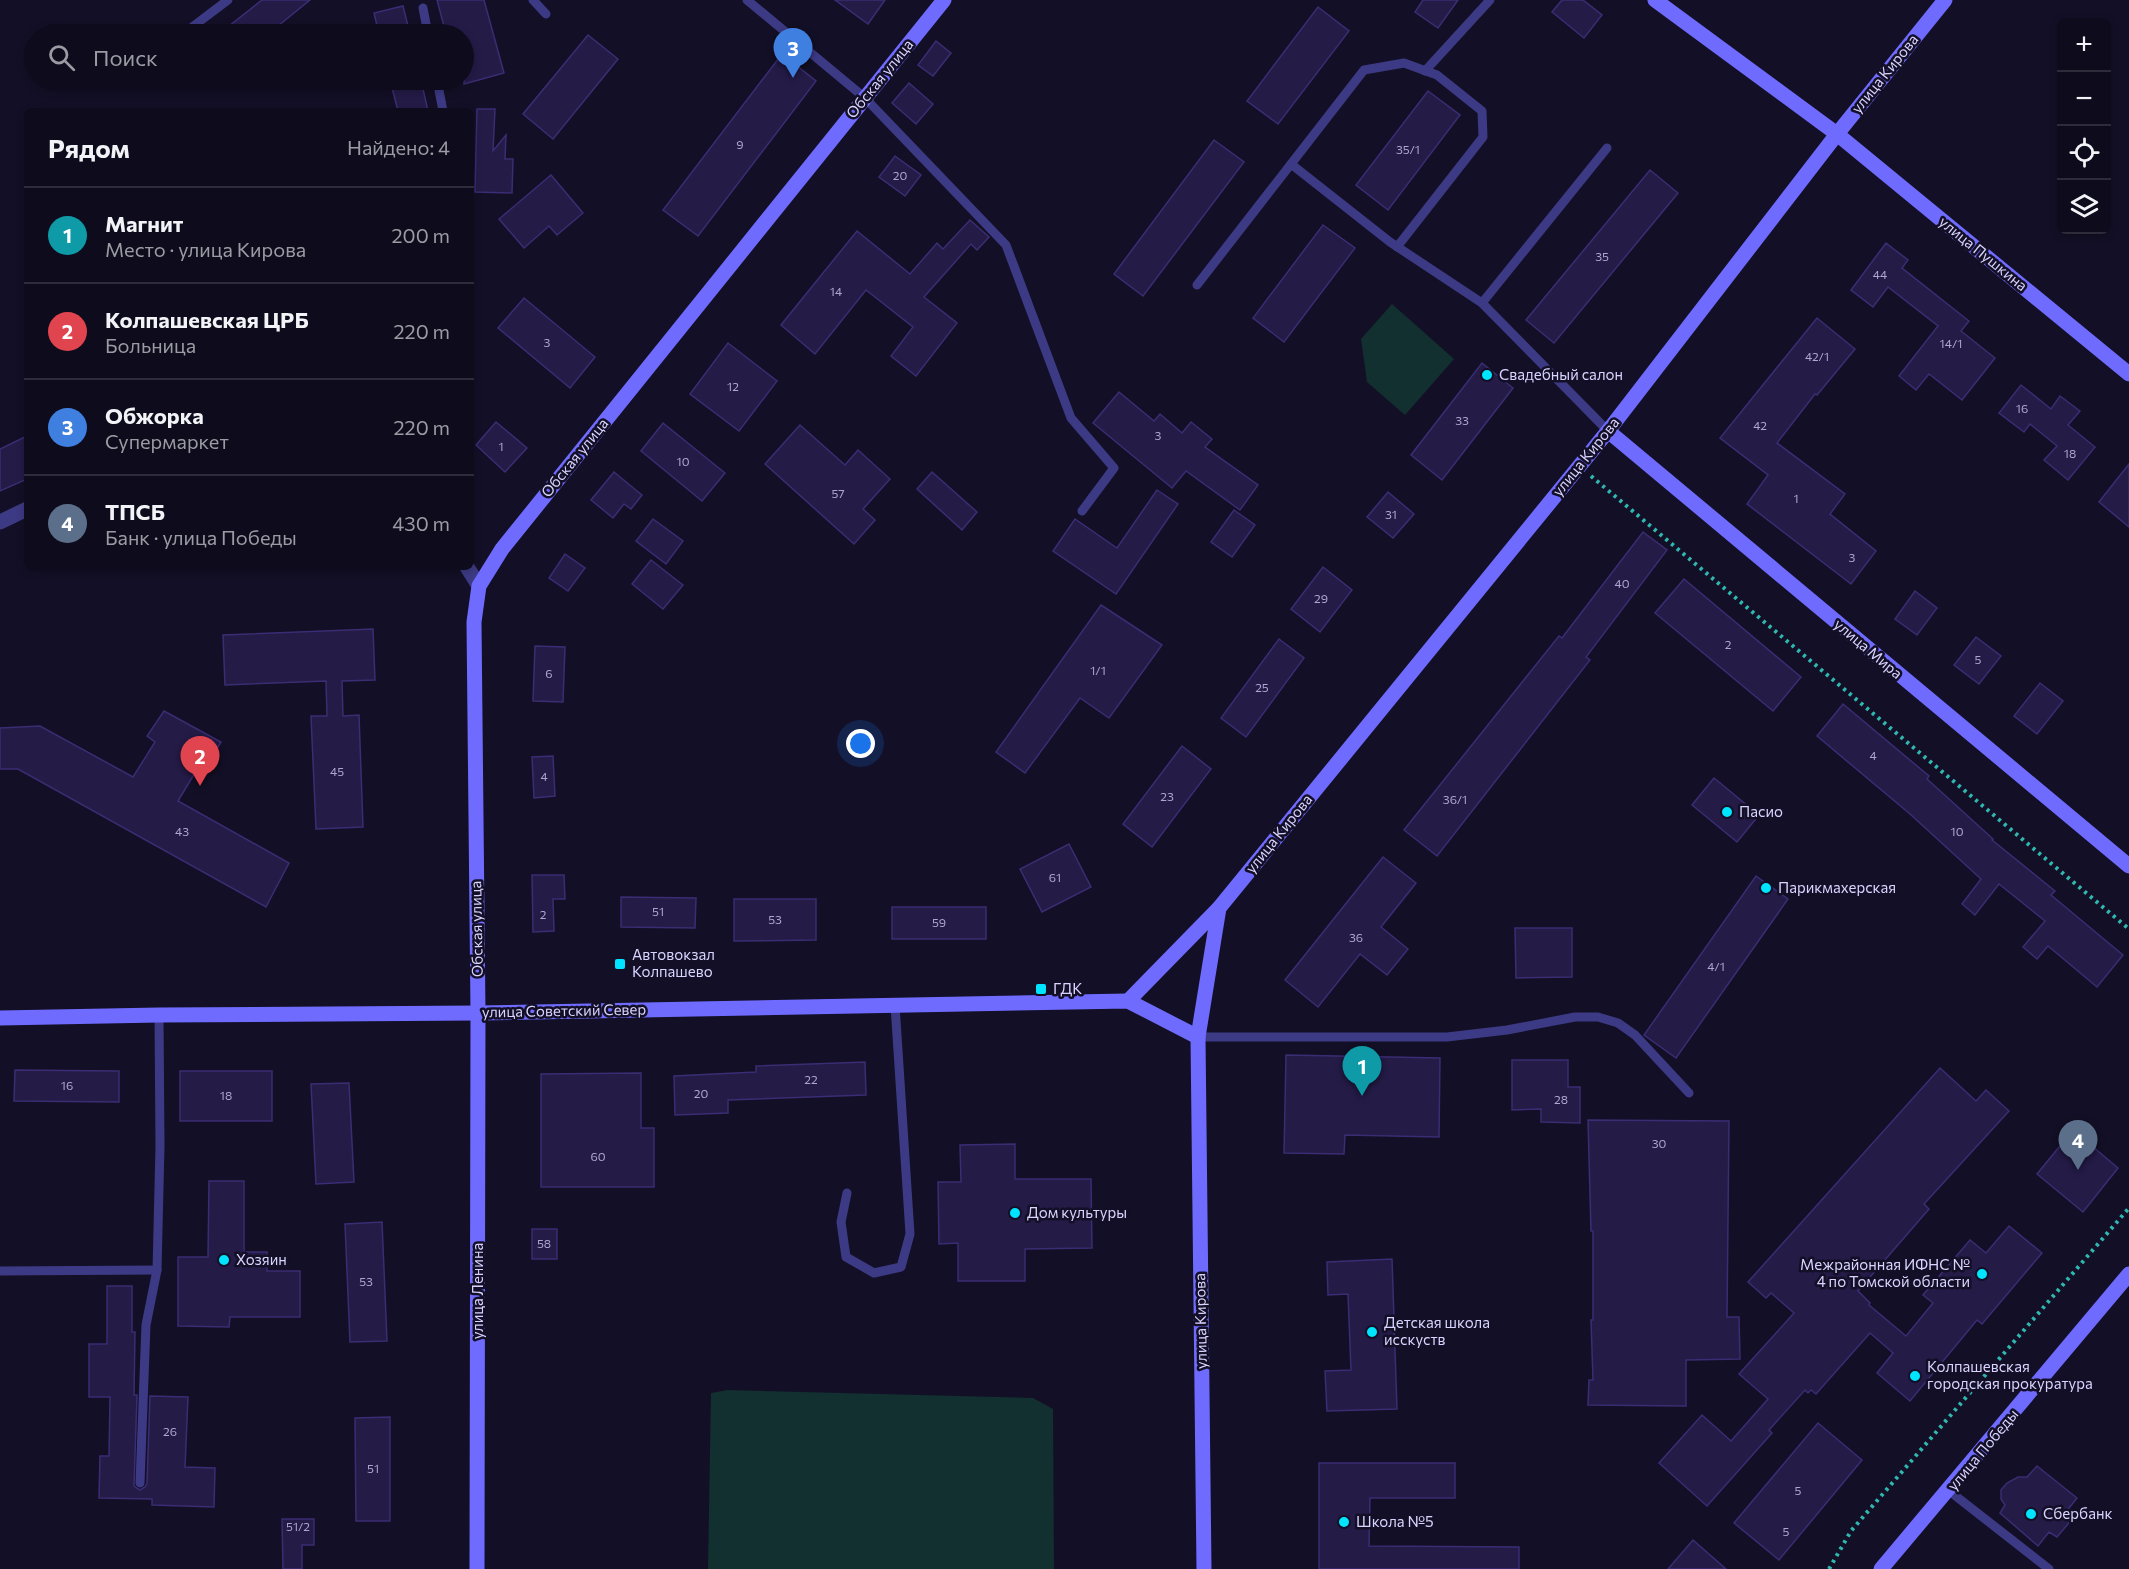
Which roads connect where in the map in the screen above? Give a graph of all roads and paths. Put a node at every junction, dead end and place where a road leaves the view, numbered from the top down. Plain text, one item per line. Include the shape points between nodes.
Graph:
1 (228, 0) edge
2 (533, 0) edge
3 (747, 0) edge
4 (944, 0) edge
5 (1490, 0) edge
6 (1655, 0) edge
7 (1945, 0) edge
8 (423, 8) dead end
9 (546, 14) dead end
10 (196, 24) edge
11 (426, 24) edge
12 (1425, 70) junction
13 (439, 90) edge
14 (865, 98) junction
15 (442, 108) edge
16 (1837, 134) junction
17 (1607, 148) dead end
18 (1291, 164) junction
19 (1397, 247) junction
20 (1197, 285) dead end
21 (1482, 303) junction
22 (2129, 374) edge
23 (1608, 431) junction
24 (1579, 466) junction
25 (24, 510) edge
26 (1082, 511) dead end
27 (0, 522) edge
28 (469, 570) edge
29 (479, 586) junction
30 (2129, 866) edge
31 (1219, 908) junction
32 (2129, 929) edge
33 (1128, 1001) junction
34 (895, 1005) junction
35 (478, 1013) junction
36 (159, 1015) junction
37 (0, 1018) edge
38 (1198, 1037) junction
39 (1689, 1093) dead end
40 (847, 1192) dead end
41 (2129, 1208) edge
42 (158, 1270) junction
43 (0, 1271) edge
44 (2129, 1274) edge
45 (140, 1483) dead end
46 (1948, 1490) junction
47 (477, 1569) edge
48 (1204, 1569) edge
49 (1829, 1569) edge
50 (1881, 1569) edge
51 (2049, 1569) edge

1 - 10 lane
2 - 9 lane
3 - 14 lane
4 - 14 street, Обская улица
5 - 12 lane
6 - 16 street, улица Пушкина
7 - 16 street, улица Кирова
8 - 11 lane
12 - 18 lane via 1404,63 1364,70
12 - 19 lane via 1482,111 1483,137
13 - 15 lane
14 - 26 lane via 1006,245 1071,418 1114,468
14 - 29 street, Обская улица via 502,549
16 - 22 street, улица Пушкина
16 - 23 street, улица Кирова
17 - 21 lane
18 - 19 lane
18 - 20 lane
19 - 21 lane
21 - 23 lane
23 - 24 street, улица Кирова
23 - 30 street, улица Мира
24 - 31 street, улица Кирова
24 - 32 path
25 - 27 street
28 - 29 street
29 - 35 street, Обская улица via 474,622
31 - 33 street, улица Кирова
31 - 38 street, улица Кирова
33 - 34 street, улица Советский Север
33 - 38 street
34 - 35 street, улица Советский Север
34 - 40 lane via 910,1234 902,1267 874,1273 846,1257 841,1222
35 - 36 street, улица Советский Север
35 - 47 street, улица Ленина
36 - 37 street, улица Советский Север
36 - 42 lane
38 - 39 lane via 1447,1037 1575,1017 1598,1017 1618,1023 1635,1035
38 - 48 street, улица Кирова
41 - 49 path via 1851,1531
42 - 43 lane
42 - 45 lane via 146,1325
44 - 46 street, улица Победы
46 - 50 street, улица Победы
46 - 51 lane

